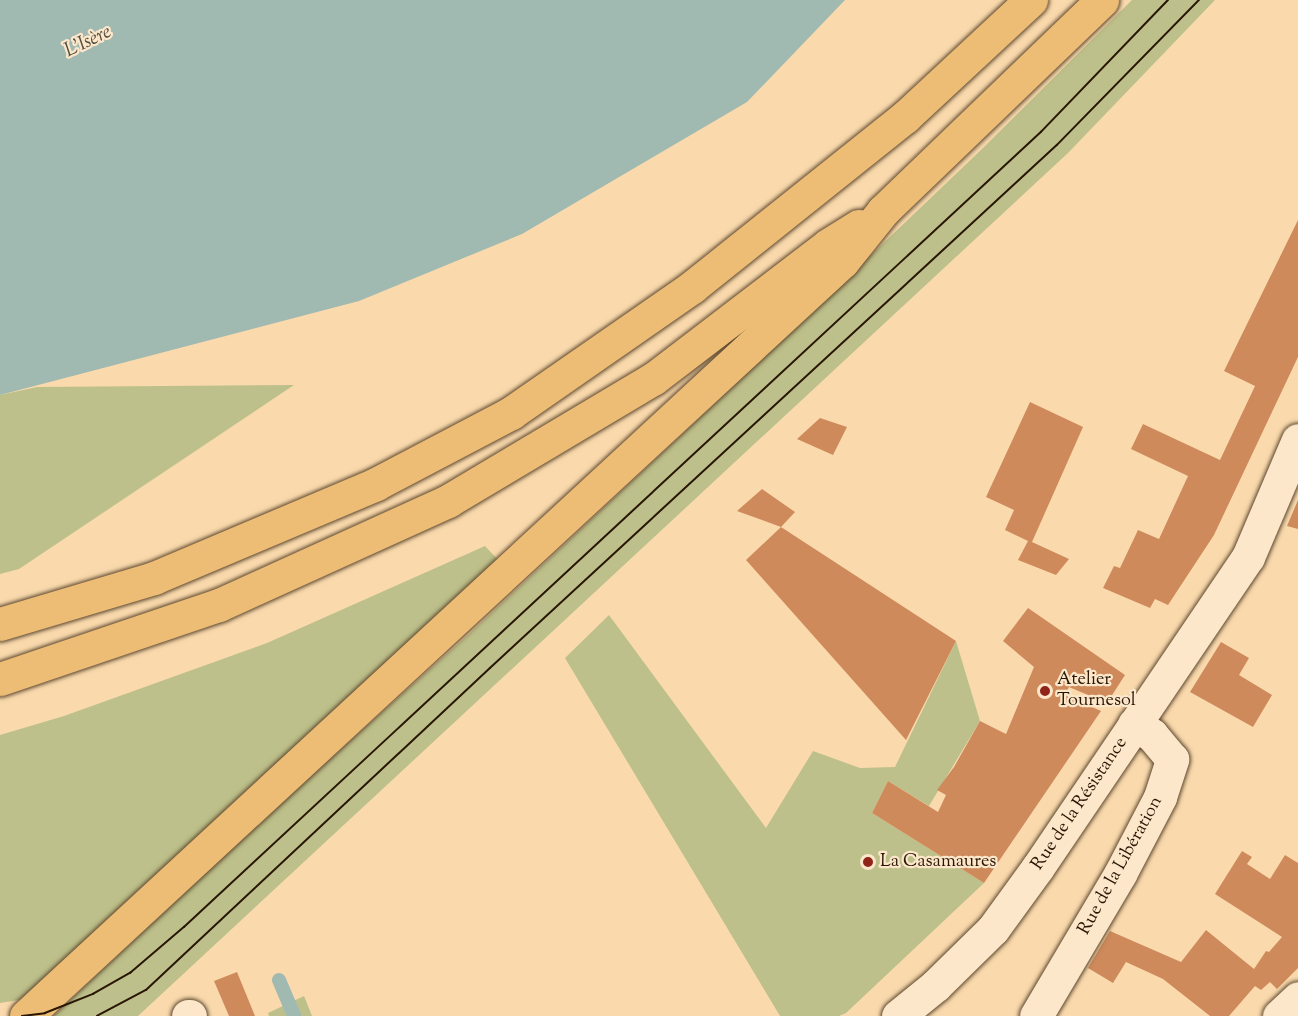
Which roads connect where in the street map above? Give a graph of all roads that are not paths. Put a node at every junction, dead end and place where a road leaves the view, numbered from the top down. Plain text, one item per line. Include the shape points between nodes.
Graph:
1 (1031, 0) edge
2 (1102, 0) edge
3 (883, 211) junction
4 (1298, 440) edge
5 (0, 624) edge
6 (0, 679) edge
7 (1134, 724) junction
8 (1298, 998) edge
9 (26, 1016) edge
10 (898, 1016) edge
11 (1036, 1016) edge
12 (1279, 1016) edge

1 - 5 highway via 906,117 701,279 511,413 376,484 154,578
2 - 3 highway
3 - 6 highway via 828,244 653,379 448,501 219,605
3 - 9 highway via 843,261
4 - 7 street, Rue de la Résistance via 1248,557
7 - 10 street, Rue de la Résistance via 993,929
7 - 11 street, Rue de la Libération via 1152,735 1172,759 1160,797 1120,874
8 - 12 street

